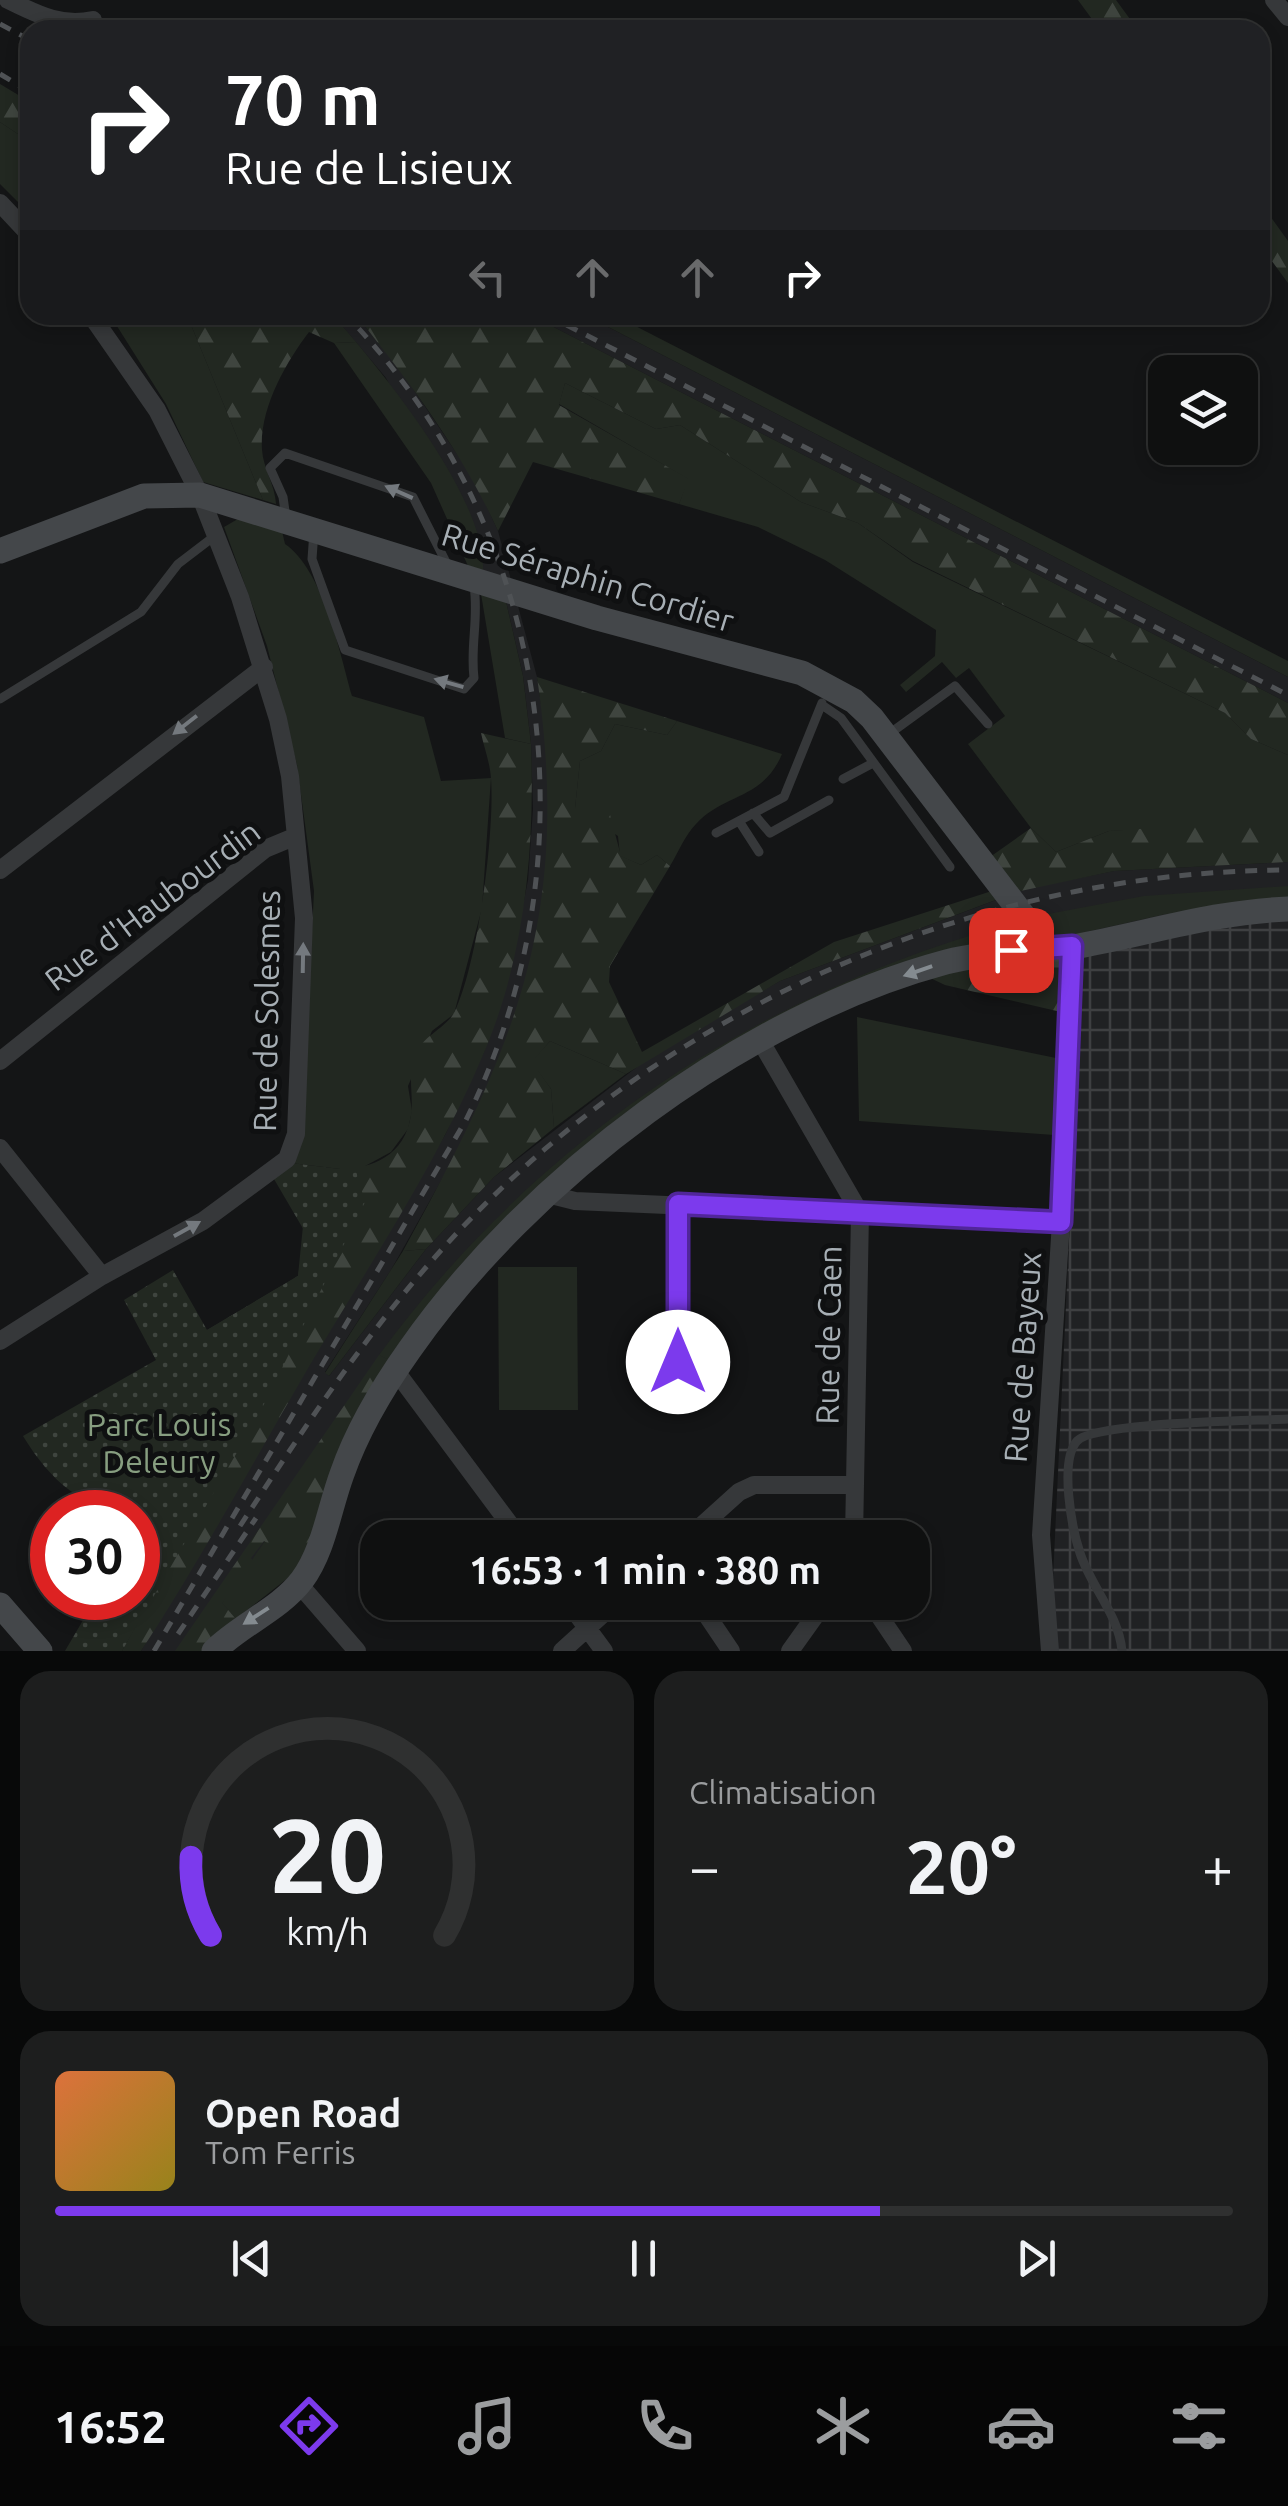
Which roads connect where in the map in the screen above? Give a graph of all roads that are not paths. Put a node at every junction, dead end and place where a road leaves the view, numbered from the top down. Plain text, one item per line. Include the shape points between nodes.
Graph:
1 (8, 0) edge
2 (1274, 0) edge
3 (1288, 17) edge
4 (51, 20) edge
5 (0, 202) edge
6 (20, 225) edge
7 (98, 325) edge
8 (200, 495) junction
9 (286, 518) junction
10 (315, 528) junction
11 (216, 535) junction
12 (0, 552) edge
13 (461, 574) junction
14 (264, 667) junction
15 (824, 696) junction
16 (0, 699) edge
17 (988, 724) dead end
18 (887, 736) junction
19 (873, 763) junction
20 (843, 779) dead end
21 (830, 800) dead end
22 (753, 814) junction
23 (739, 821) junction
24 (716, 834) dead end
25 (294, 837) junction
26 (759, 852) dead end
27 (950, 867) dead end
28 (0, 870) edge
29 (1288, 909) edge
30 (1051, 941) junction
31 (760, 1040) junction
32 (0, 1061) edge
33 (0, 1148) edge
34 (547, 1194) junction
35 (678, 1204) junction
36 (860, 1213) junction
37 (1061, 1222) junction
38 (102, 1276) junction
39 (0, 1341) edge
40 (678, 1362) dead end
41 (396, 1370) junction
42 (1288, 1419) edge
43 (855, 1486) junction
44 (507, 1520) edge
45 (708, 1520) edge
46 (854, 1520) edge
47 (299, 1584) junction
48 (0, 1606) edge
49 (582, 1620) edge
50 (597, 1620) edge
51 (710, 1620) edge
52 (812, 1620) edge
53 (882, 1620) edge
54 (588, 1628) junction
55 (0, 1630) edge
56 (19, 1651) edge
57 (40, 1651) edge
58 (214, 1651) edge
59 (357, 1651) edge
60 (562, 1651) edge
61 (604, 1651) edge
62 (731, 1651) edge
63 (790, 1651) edge
64 (903, 1651) edge
65 (1050, 1651) edge
66 (1122, 1651) edge

1 - 4 street
2 - 3 street
5 - 6 street
7 - 8 street, Rue de Solesmes via 157,410
8 - 9 street, Rue Séraphin Cordier
8 - 11 street, Rue de Solesmes
8 - 12 street, Rue Séraphin Cordier via 144,496
9 - 10 street, Rue Séraphin Cordier
13 -> 9 lane via 413,496 284,452 270,468
10 - 13 street, Rue Séraphin Cordier
13 -> 10 lane via 478,614 470,651 474,678 464,689 345,650 312,559
11 - 14 street, Rue de Solesmes
11 - 16 lane via 178,564 141,612
13 - 15 street, Rue Séraphin Cordier via 802,674
14 - 25 street, Rue de Solesmes via 290,776
14 -> 28 street
15 - 18 street, Rue Séraphin Cordier via 854,701
15 - 19 lane
15 - 22 lane via 784,797
17 - 18 lane via 955,686
18 - 30 street, Rue Séraphin Cordier
19 - 20 lane
19 - 27 lane
21 - 22 lane via 770,833
22 - 23 lane
23 - 24 lane
23 - 26 lane
25 - 32 street, Rue d'Haubourdin via 265,849
38 -> 25 street, Rue de Solesmes via 203,1220 292,1150 304,918
29 - 30 street
30 -> 31 street via 914,972
30 - 37 street, Rue de Bayeux
31 - 34 street via 645,1113
31 - 36 street, Rue de Caen
33 - 38 street
34 - 35 street
34 - 41 street via 463,1280
35 - 36 street
35 - 40 street
36 - 37 street
36 - 43 street, Rue de Caen
37 - 65 street, Rue de Bayeux via 1041,1534
38 - 39 street, Rue de Solesmes
41 - 44 street
41 - 47 street via 350,1454 317,1552
42 - 66 lane via 1109,1429 1080,1437 1072,1447 1067,1480 1080,1552
43 - 45 street via 754,1485
43 - 46 street, Rue de Caen
47 -> 58 street
47 - 59 street
48 - 57 street
49 - 54 street
50 - 54 street
51 - 62 street
52 - 63 street
53 - 64 street
54 - 60 street
54 - 61 street
55 - 56 street

